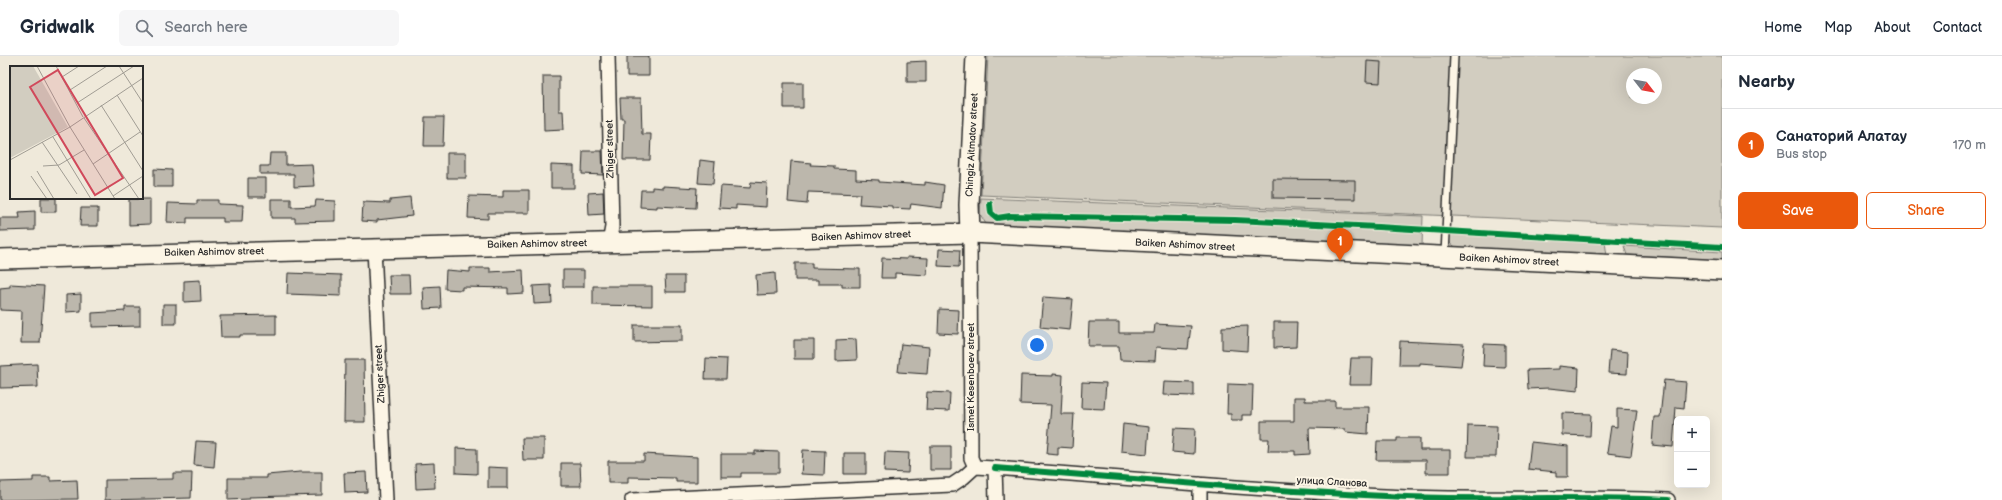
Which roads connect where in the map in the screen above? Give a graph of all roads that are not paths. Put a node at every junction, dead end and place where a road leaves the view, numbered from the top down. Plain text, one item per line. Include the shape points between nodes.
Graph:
1 (608, 56) edge
2 (976, 56) edge
3 (1454, 56) edge
4 (970, 233) junction
5 (609, 243) junction
6 (374, 248) junction
7 (1445, 257) junction
8 (0, 259) edge
9 (1722, 270) edge
10 (975, 467) junction
11 (995, 468) junction
12 (1200, 484) junction
13 (1408, 498) edge
14 (1614, 499) edge
15 (386, 500) edge
16 (632, 500) edge
17 (996, 500) edge
18 (1200, 500) edge
19 (1668, 500) edge

1 - 5 street, Zhiger street via 612,226
2 - 4 main road, Chingiz Aitmatov street
3 - 7 lane
4 - 5 main road, Baiken Ashimov street
4 - 7 main road, Baiken Ashimov street
4 - 10 street, Ismet Kesenbaev street via 971,458
5 - 6 main road, Baiken Ashimov street
6 - 8 main road, Baiken Ashimov street
6 - 15 street, Zhiger street
7 - 9 main road, Baiken Ashimov street
10 - 11 street
10 - 16 street via 952,485
11 - 12 street, улица Сланова
11 - 17 street
12 - 13 street, улица Сланова
12 - 18 street
13 - 14 street, улица Сланова
14 - 19 street, улица Сланова

